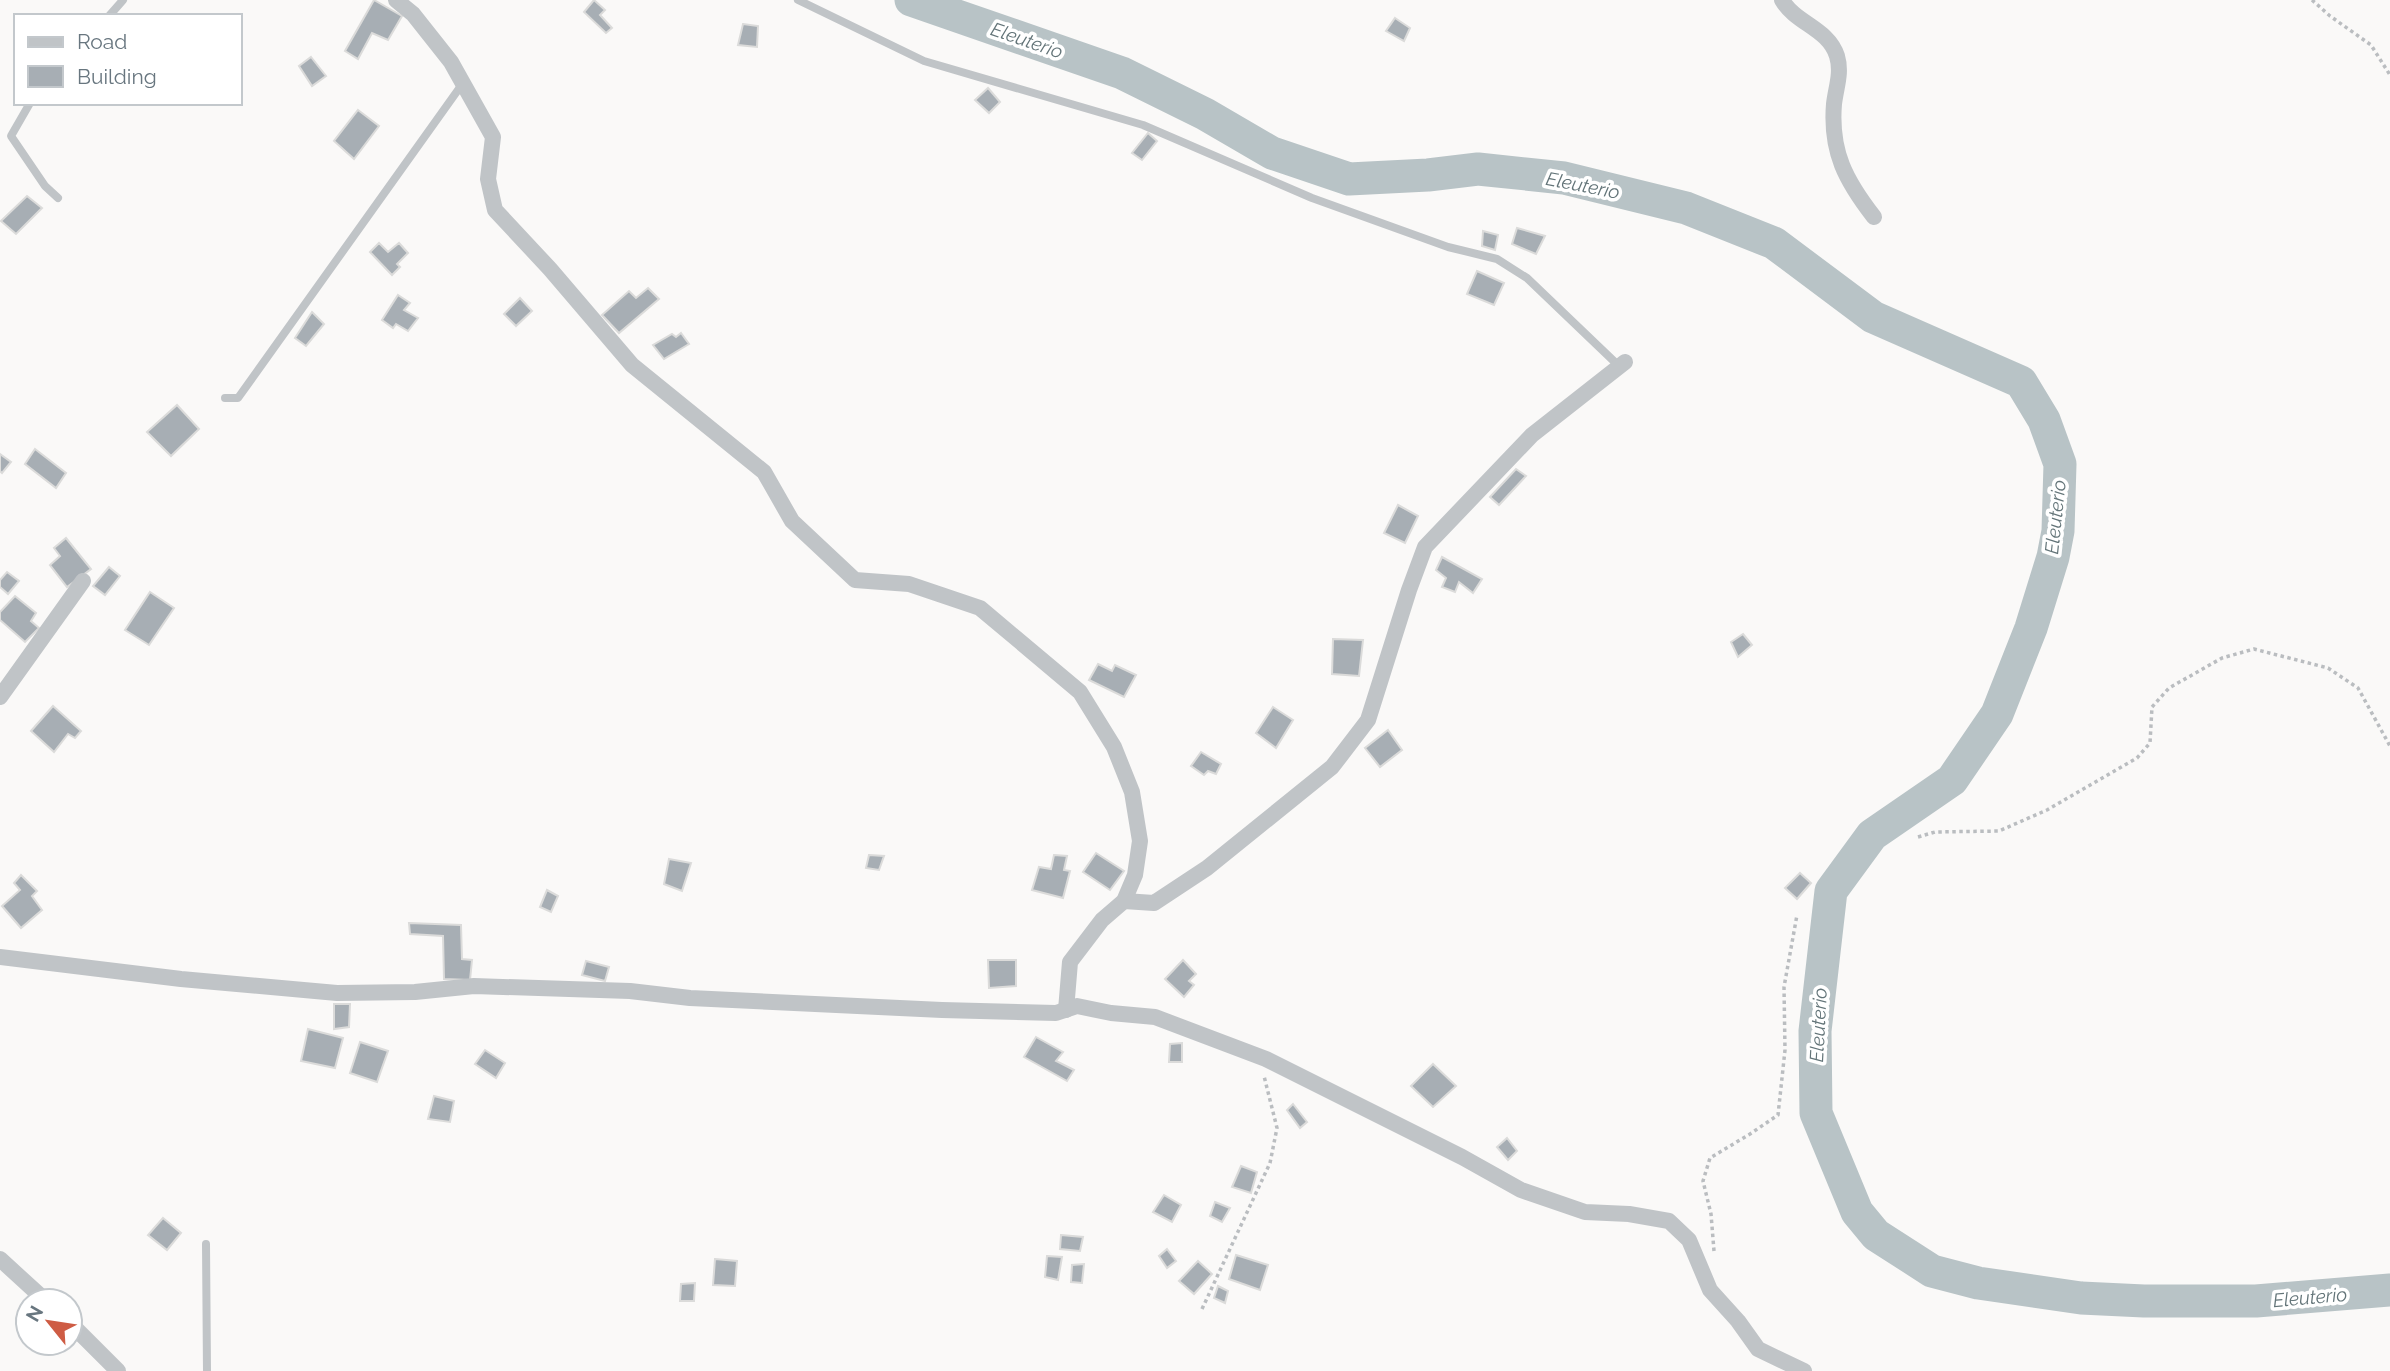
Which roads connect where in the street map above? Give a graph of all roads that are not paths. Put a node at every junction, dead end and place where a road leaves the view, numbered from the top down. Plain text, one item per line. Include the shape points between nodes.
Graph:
1 (123, 0) edge
2 (396, 0) edge
3 (798, 0) edge
4 (1782, 0) edge
5 (111, 14) edge
6 (463, 83) junction
7 (29, 105) edge
8 (58, 198) dead end
9 (1874, 217) dead end
10 (1623, 364) joint
11 (225, 398) dead end
12 (83, 581) dead end
13 (0, 697) edge
14 (1124, 901) junction
15 (0, 957) edge
16 (1066, 1010) junction
17 (206, 1244) dead end
18 (0, 1259) edge
19 (31, 1287) edge
20 (84, 1337) edge
21 (118, 1371) edge
22 (207, 1371) edge
23 (1804, 1371) edge

1 - 5 lane
2 - 6 street via 413,13
3 - 10 lane via 924,61 1143,125 1312,198 1448,247 1497,259 1527,278
4 - 9 street via 1827,37 1836,53 1840,69 1833,124 1839,159 1851,187
6 - 11 lane via 238,398
6 - 14 street via 493,136 488,179 495,211 632,365 764,472 792,521 855,580 909,584 980,608 1080,692 1114,747 1132,792 1140,841 1136,875
7 - 8 lane via 11,136
10 - 14 street via 1532,435 1425,547 1368,720 1332,767 1207,869 1154,903
12 - 13 street
14 - 16 street via 1102,920 1070,962
15 - 16 street via 338,993 474,986 929,1009
16 - 23 street via 1077,1006 1155,1017 1258,1057 1521,1190 1585,1212 1669,1221 1689,1240 1710,1290 1758,1349
17 - 22 lane
18 - 19 street
20 - 21 street

